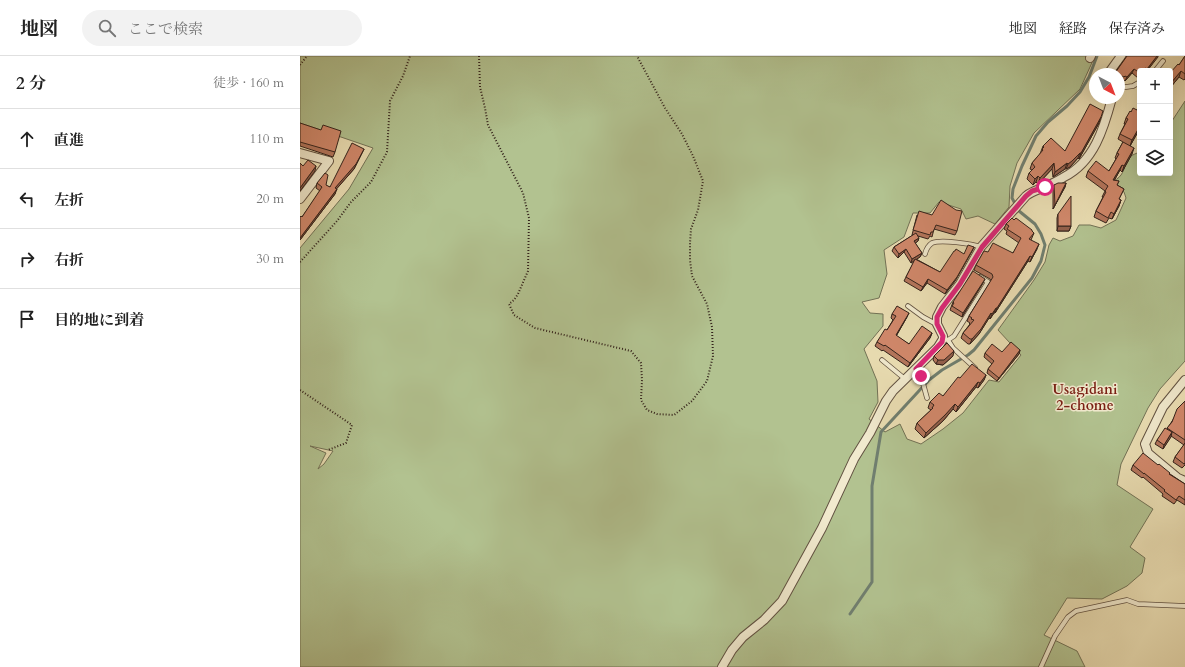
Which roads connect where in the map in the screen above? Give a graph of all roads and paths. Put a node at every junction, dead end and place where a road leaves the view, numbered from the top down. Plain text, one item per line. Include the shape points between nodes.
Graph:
1 (307, 56) edge
2 (410, 56) edge
3 (479, 56) edge
4 (637, 56) edge
5 (1121, 56) edge
6 (1163, 61) dead end
7 (300, 65) edge
8 (1112, 68) edge
9 (1157, 68) edge
10 (1137, 84) edge
11 (1125, 87) edge
12 (1110, 104) edge
13 (300, 153) edge
14 (300, 199) edge
15 (982, 247) junction
16 (925, 254) dead end
17 (300, 262) edge
18 (968, 270) junction
19 (908, 306) dead end
20 (937, 324) junction
21 (945, 340) junction
22 (882, 360) dead end
23 (916, 369) junction
24 (976, 369) edge
25 (905, 379) junction
26 (1185, 380) edge
27 (300, 390) edge
28 (927, 398) dead end
29 (328, 450) dead end
30 (1185, 480) edge
31 (1185, 606) edge
32 (722, 667) edge
33 (1041, 667) edge

1 - 7 path
2 - 17 path via 390,101 387,152 371,182
3 - 4 path via 480,87 488,125 522,193 529,218 528,271 518,294 509,304 514,315 535,328 631,351 641,363 641,400 647,410 657,414 674,415 692,401 706,381 713,356 709,312 692,276 690,260 691,229 698,210 703,181 682,134
5 - 8 street
6 - 9 lane
10 - 11 lane
12 - 15 street via 1099,137 1081,166 1045,187 1032,191
13 - 14 street via 329,161
15 - 16 lane via 937,242 932,243
15 - 18 street
18 - 20 street via 942,308 937,317
18 - 21 lane via 988,282 954,336
19 - 20 lane
20 - 21 street
21 - 23 street
21 - 24 lane
22 - 25 lane
23 - 25 street
23 - 28 lane
25 - 32 street via 886,401 782,601 736,645
26 - 30 street via 1163,407 1145,444 1148,452 1178,478
27 - 29 path via 352,425 346,443
31 - 33 lane via 1138,604 1127,600 1076,611 1068,617 1055,636

